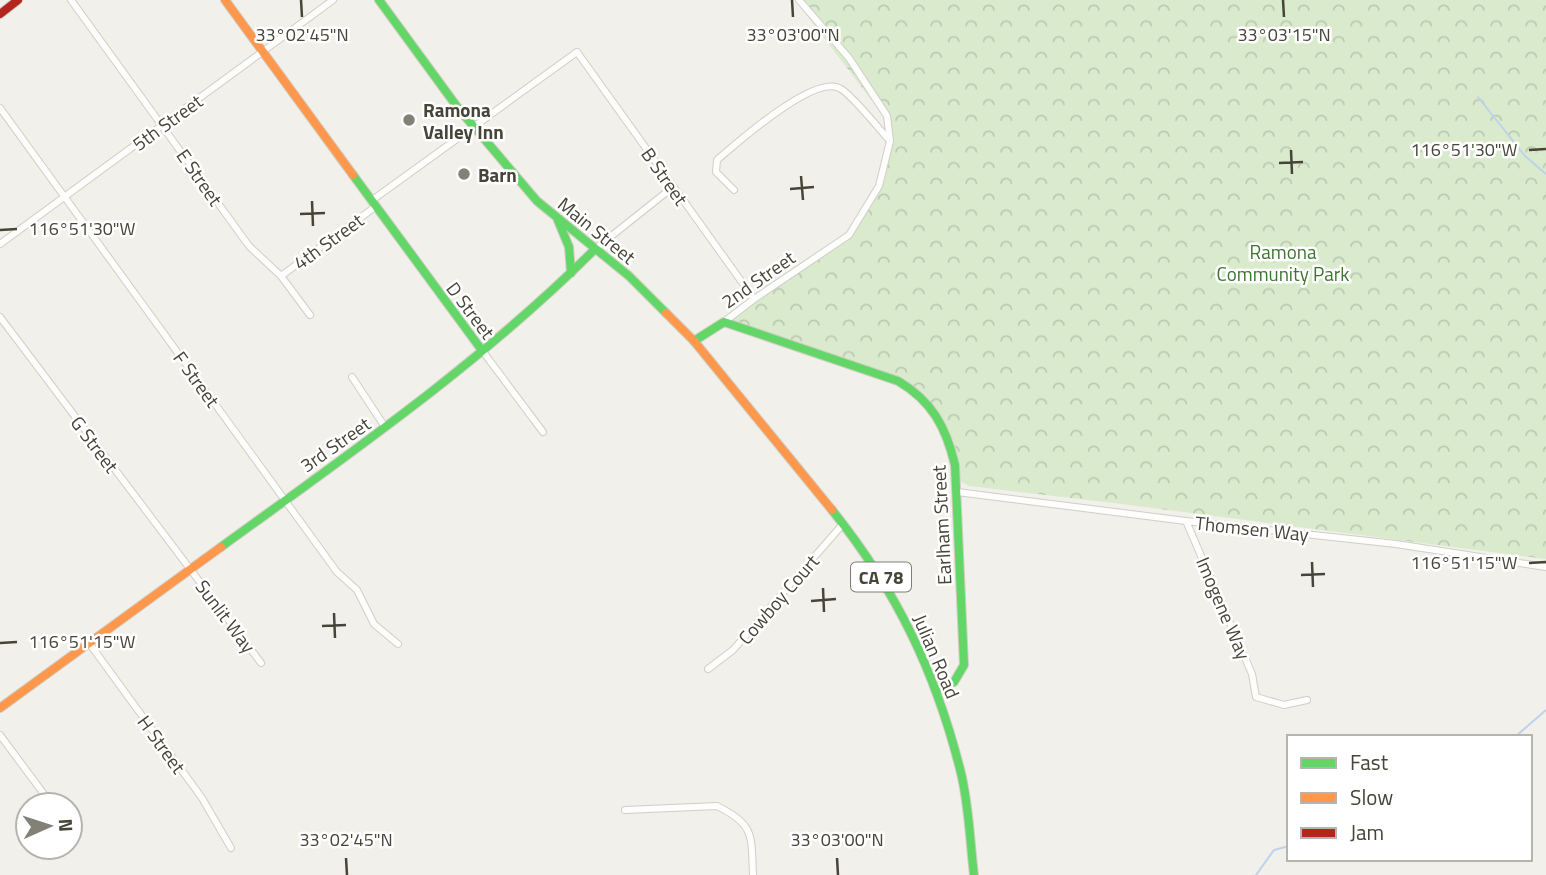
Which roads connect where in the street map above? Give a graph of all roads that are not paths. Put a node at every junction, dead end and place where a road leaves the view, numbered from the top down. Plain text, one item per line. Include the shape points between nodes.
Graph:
1 (18, 0) edge
2 (71, 0) edge
3 (225, 0) edge
4 (333, 0) edge
5 (379, 0) edge
6 (799, 0) edge
7 (0, 13) edge
8 (262, 52) junction
9 (577, 52) joint
10 (0, 108) edge
11 (163, 125) junction
12 (473, 127) junction
13 (890, 141) junction
14 (673, 187) junction
15 (734, 190) dead end
16 (65, 197) junction
17 (373, 204) junction
18 (557, 218) junction
19 (0, 244) edge
20 (595, 249) junction
21 (571, 272) junction
22 (281, 276) junction
23 (754, 299) junction
24 (310, 316) dead end
25 (0, 317) edge
26 (724, 322) junction
27 (694, 341) junction
28 (481, 349) junction
29 (352, 377) dead end
30 (385, 427) junction
31 (543, 432) dead end
32 (805, 476) joint
33 (957, 492) junction
34 (284, 500) junction
35 (1186, 522) junction
36 (843, 524) junction
37 (1546, 568) edge
38 (190, 570) junction
39 (89, 643) junction
40 (398, 644) dead end
41 (261, 663) dead end
42 (708, 669) dead end
43 (937, 690) junction
44 (1307, 700) dead end
45 (0, 708) edge
46 (0, 735) edge
47 (42, 791) edge
48 (625, 810) dead end
49 (231, 848) dead end
50 (753, 875) edge
51 (974, 875) edge

1 - 7 main road
2 - 11 street, E Street
3 - 8 main road, D Street
4 - 8 street, 5th Street
5 - 12 main road, Main Street / CA 78
6 - 13 street via 849,58 887,116
8 - 11 street, 5th Street
8 - 17 main road, D Street
9 - 12 street, 4th Street
9 - 14 street, B Street
10 - 16 street, F Street
11 - 16 street, 5th Street
11 - 22 street, E Street via 249,246
12 - 17 street, 4th Street
12 - 18 main road, Main Street / CA 78
13 - 15 street via 841,88 819,88 769,117 717,160 716,172
13 - 23 street, 2nd Street via 879,187 849,235
14 - 20 street, 3rd Street
14 - 23 street, B Street
16 - 19 street, 5th Street
16 - 34 street, F Street
17 - 22 street, 4th Street
17 - 28 main road, D Street
18 - 20 main road, Main Street / CA 78
18 - 21 main road via 569,247
20 - 21 main road, 3rd Street
20 - 27 main road, Main Street / CA 78
21 - 28 main road, 3rd Street
22 - 24 street, E Street
23 - 26 street, 2nd Street
25 - 38 street, G Street
26 - 27 main road, 2nd Street
26 - 33 main road, Earlham Street via 915,390 939,418 950,442
27 - 32 main road, Main Street / CA 78
28 - 30 main road, 3rd Street
28 - 31 street, D Street
29 - 30 street
30 - 34 main road, 3rd Street
32 - 36 main road, Julian Road / CA 78
33 - 35 street, Thomsen Way
33 - 43 main road, Earlham Street via 964,666 953,684
34 - 38 main road, 3rd Street
34 - 40 street, F Street via 337,572 356,590 374,624
35 - 37 street, Thomsen Way via 1396,544
35 - 44 street, Imogene Way via 1252,674 1256,697 1284,705
36 - 42 street, Cowboy Court via 733,650
36 - 43 main road, Julian Road / CA 78 via 877,570 910,628
38 - 39 main road, 3rd Street
38 - 41 street, Sunlit Way
39 - 45 main road, 3rd Street
39 - 49 street, H Street via 202,798
43 - 51 main road, Julian Road / CA 78 via 962,776
46 - 47 street
48 - 50 street via 717,806 739,820 751,835

